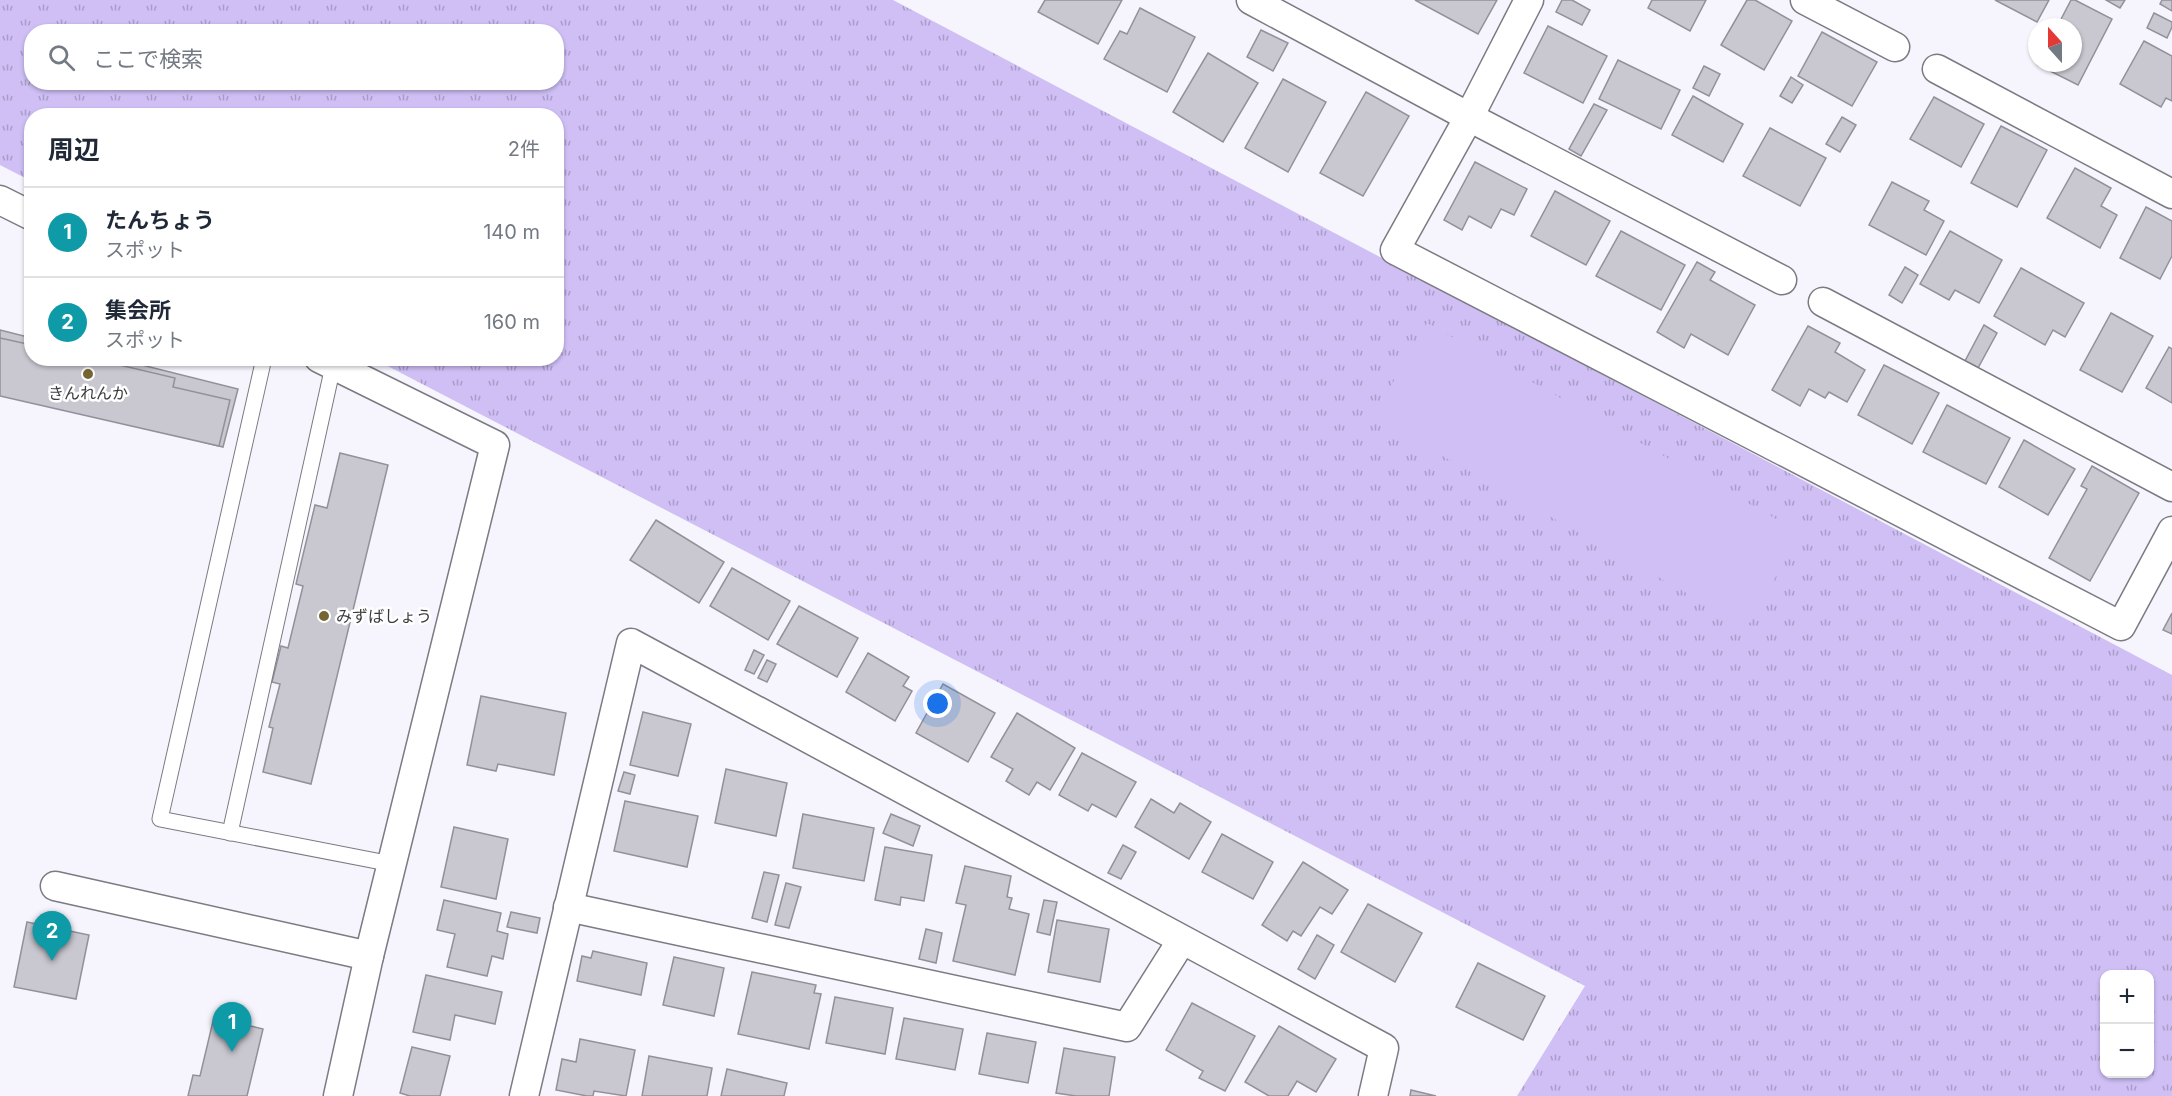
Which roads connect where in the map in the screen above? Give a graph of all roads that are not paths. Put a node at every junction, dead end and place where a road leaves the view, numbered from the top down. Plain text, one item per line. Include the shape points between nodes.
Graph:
1 (1251, 0) edge
2 (1528, 0) edge
3 (1805, 0) edge
4 (1895, 47) dead end
5 (1937, 69) dead end
6 (1468, 117) junction
7 (2172, 194) edge
8 (2, 203) edge
9 (24, 213) edge
10 (1782, 280) dead end
11 (1823, 302) dead end
12 (262, 366) edge
13 (325, 366) edge
14 (334, 366) edge
15 (2172, 487) edge
16 (2172, 531) edge
17 (230, 833) junction
18 (392, 864) junction
19 (55, 886) dead end
20 (568, 907) junction
21 (1182, 940) junction
22 (369, 956) junction
23 (338, 1096) edge
24 (524, 1096) edge
25 (1373, 1096) edge

1 - 6 street
2 - 6 street
3 - 4 street
5 - 7 street
6 - 10 street
6 - 16 street via 1395,250 2121,626
8 - 9 street
11 - 15 street
12 - 17 lane via 160,819
13 - 17 lane
14 - 18 street via 495,445
17 - 18 lane
18 - 22 street
19 - 22 street
20 - 21 street via 1127,1027
20 - 21 street via 631,643
20 - 24 street
21 - 25 street via 1384,1048
22 - 23 street

